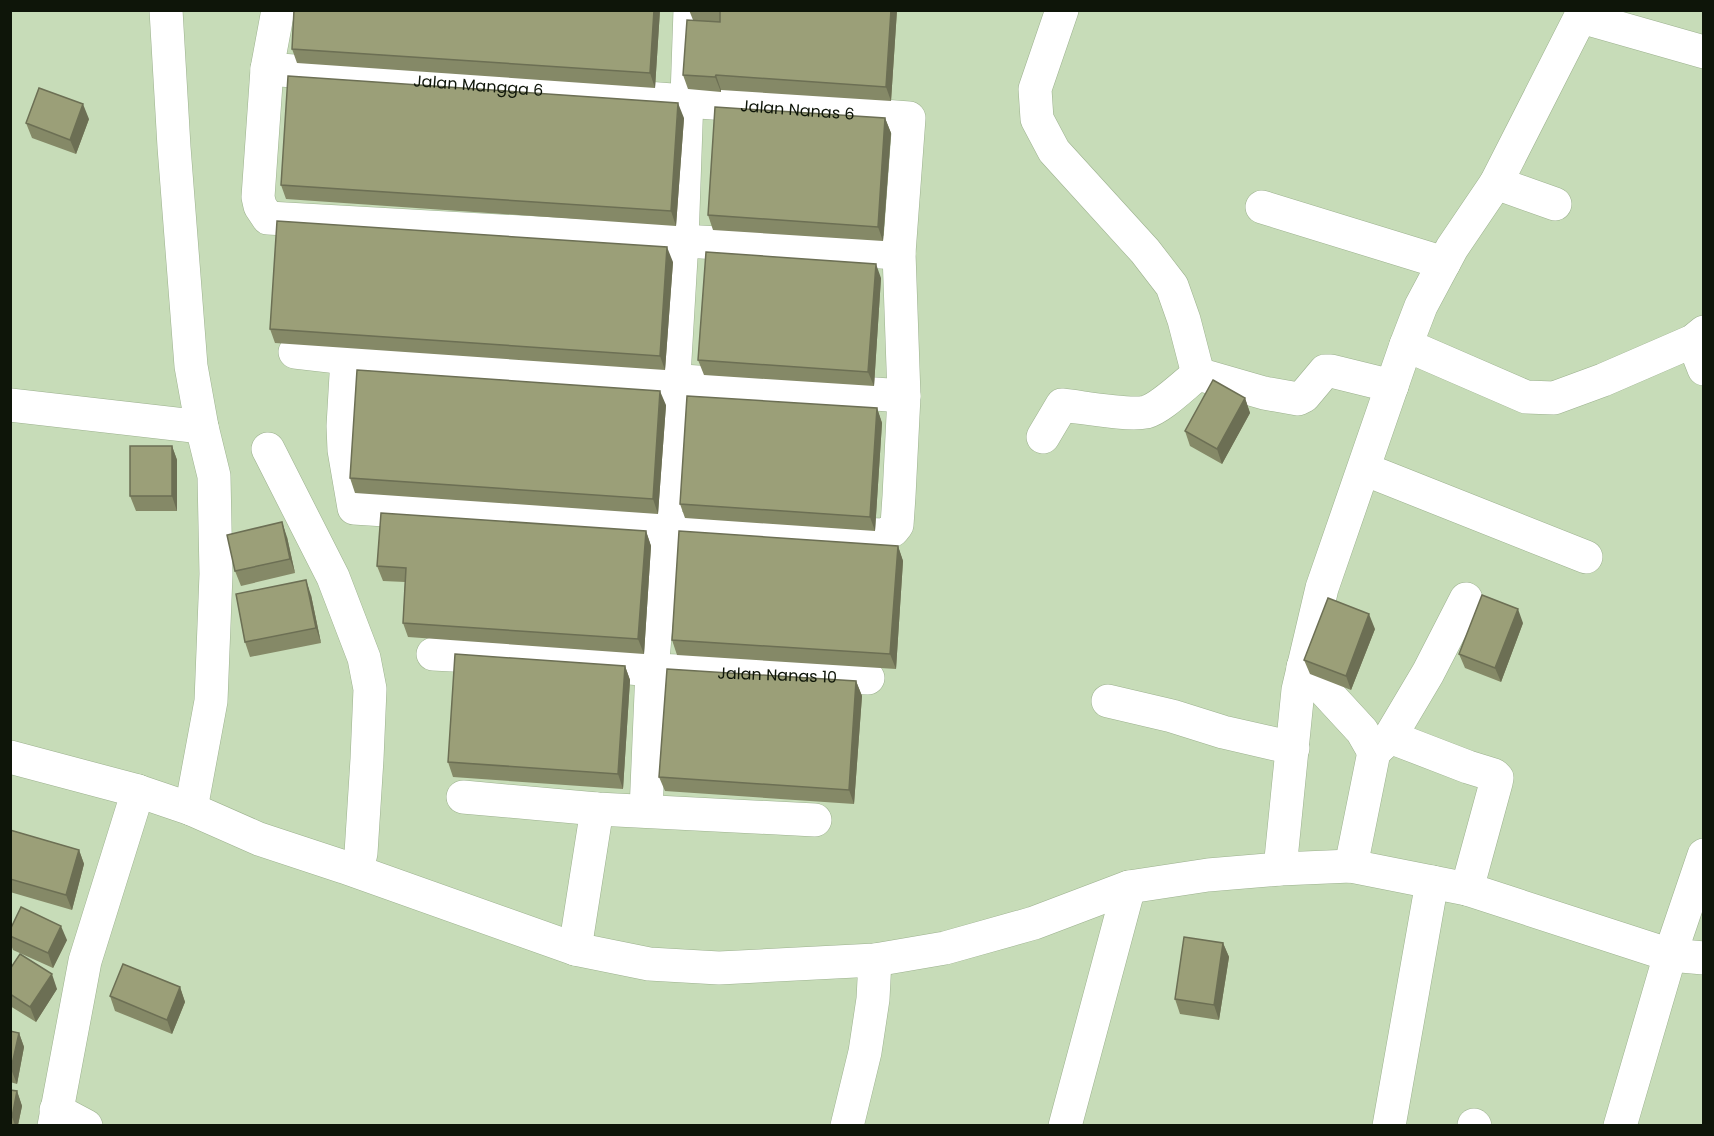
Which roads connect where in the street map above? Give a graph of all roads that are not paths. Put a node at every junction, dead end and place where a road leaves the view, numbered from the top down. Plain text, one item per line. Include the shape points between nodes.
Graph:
1 (166, 10) edge
2 (278, 10) edge
3 (690, 10) edge
4 (1062, 10) edge
5 (1582, 14) edge
6 (1704, 52) edge
7 (267, 69) junction
8 (688, 102) junction
9 (1496, 183) junction
10 (1555, 204) dead end
11 (1262, 207) dead end
12 (682, 242) junction
13 (899, 253) junction
14 (1444, 263) junction
15 (1406, 345) junction
16 (1700, 348) edge
17 (295, 352) dead end
18 (347, 358) junction
19 (1198, 374) junction
20 (674, 381) junction
21 (1392, 386) junction
22 (904, 396) junction
23 (10, 405) edge
24 (202, 427) junction
25 (1043, 437) dead end
26 (268, 449) dead end
27 (1364, 469) junction
28 (664, 528) junction
29 (1586, 557) dead end
30 (1466, 600) dead end
31 (433, 654) dead end
32 (1303, 667) junction
33 (652, 670) junction
34 (868, 678) dead end
35 (1108, 701) dead end
36 (1382, 745) junction
37 (1293, 748) junction
38 (10, 758) edge
39 (138, 791) junction
40 (463, 797) dead end
41 (597, 808) junction
42 (191, 810) junction
43 (646, 811) junction
44 (815, 820) dead end
45 (1704, 855) edge
46 (1351, 866) junction
47 (1280, 869) junction
48 (357, 871) junction
49 (1432, 882) junction
50 (1129, 887) junction
51 (1467, 889) junction
52 (575, 949) junction
53 (1670, 955) junction
54 (1704, 958) edge
55 (875, 960) junction
56 (55, 1118) edge
57 (86, 1125) edge
58 (847, 1125) edge
59 (1065, 1125) edge
60 (1389, 1125) edge
61 (1620, 1125) edge

1 - 24 street via 190,359
2 - 7 street
3 - 8 street
4 - 19 street via 1035,89 1037,119 1054,151 1172,286
5 - 6 street
5 - 9 street
7 - 8 street, Jalan Mangga 6
7 - 12 street via 258,197 268,218
8 - 12 street
8 - 13 street, Jalan Nanas 6 via 909,118
9 - 10 street
9 - 14 street
11 - 14 street
12 - 13 street
12 - 20 street
13 - 22 street
14 - 15 street
15 - 16 street via 1526,397 1554,398
15 - 21 street
17 - 18 street
18 - 20 street
18 - 28 street via 344,450 354,508
19 - 21 street via 1289,398 1302,398 1325,371
19 - 25 street via 1145,412 1062,405
20 - 22 street
20 - 28 street
21 - 27 street
22 - 28 street via 897,525 884,535
23 - 24 street
24 - 42 street via 214,476 216,574 211,701
26 - 48 street via 333,577 364,658 370,689
27 - 29 street
27 - 32 street via 1322,588
28 - 33 street
30 - 36 street via 1428,673
31 - 33 street, Jalan Nanas 10
32 - 36 street via 1362,731
32 - 37 street
33 - 34 street, Jalan Nanas 10
33 - 43 street
35 - 37 street
36 - 46 street
36 - 51 street via 1497,778
37 - 47 street
38 - 39 street
39 - 42 street
39 - 56 street via 85,961
40 - 41 street
41 - 43 street
41 - 52 street
42 - 48 street via 259,839
43 - 44 street
45 - 53 street
46 - 47 street
46 - 49 street
47 - 50 street
48 - 52 street
49 - 51 street
49 - 60 street
50 - 55 street via 1034,923 945,948
50 - 59 street
51 - 53 street
52 - 55 street via 649,964 719,968
53 - 54 street
53 - 61 street
55 - 58 street via 865,1052
56 - 57 street

